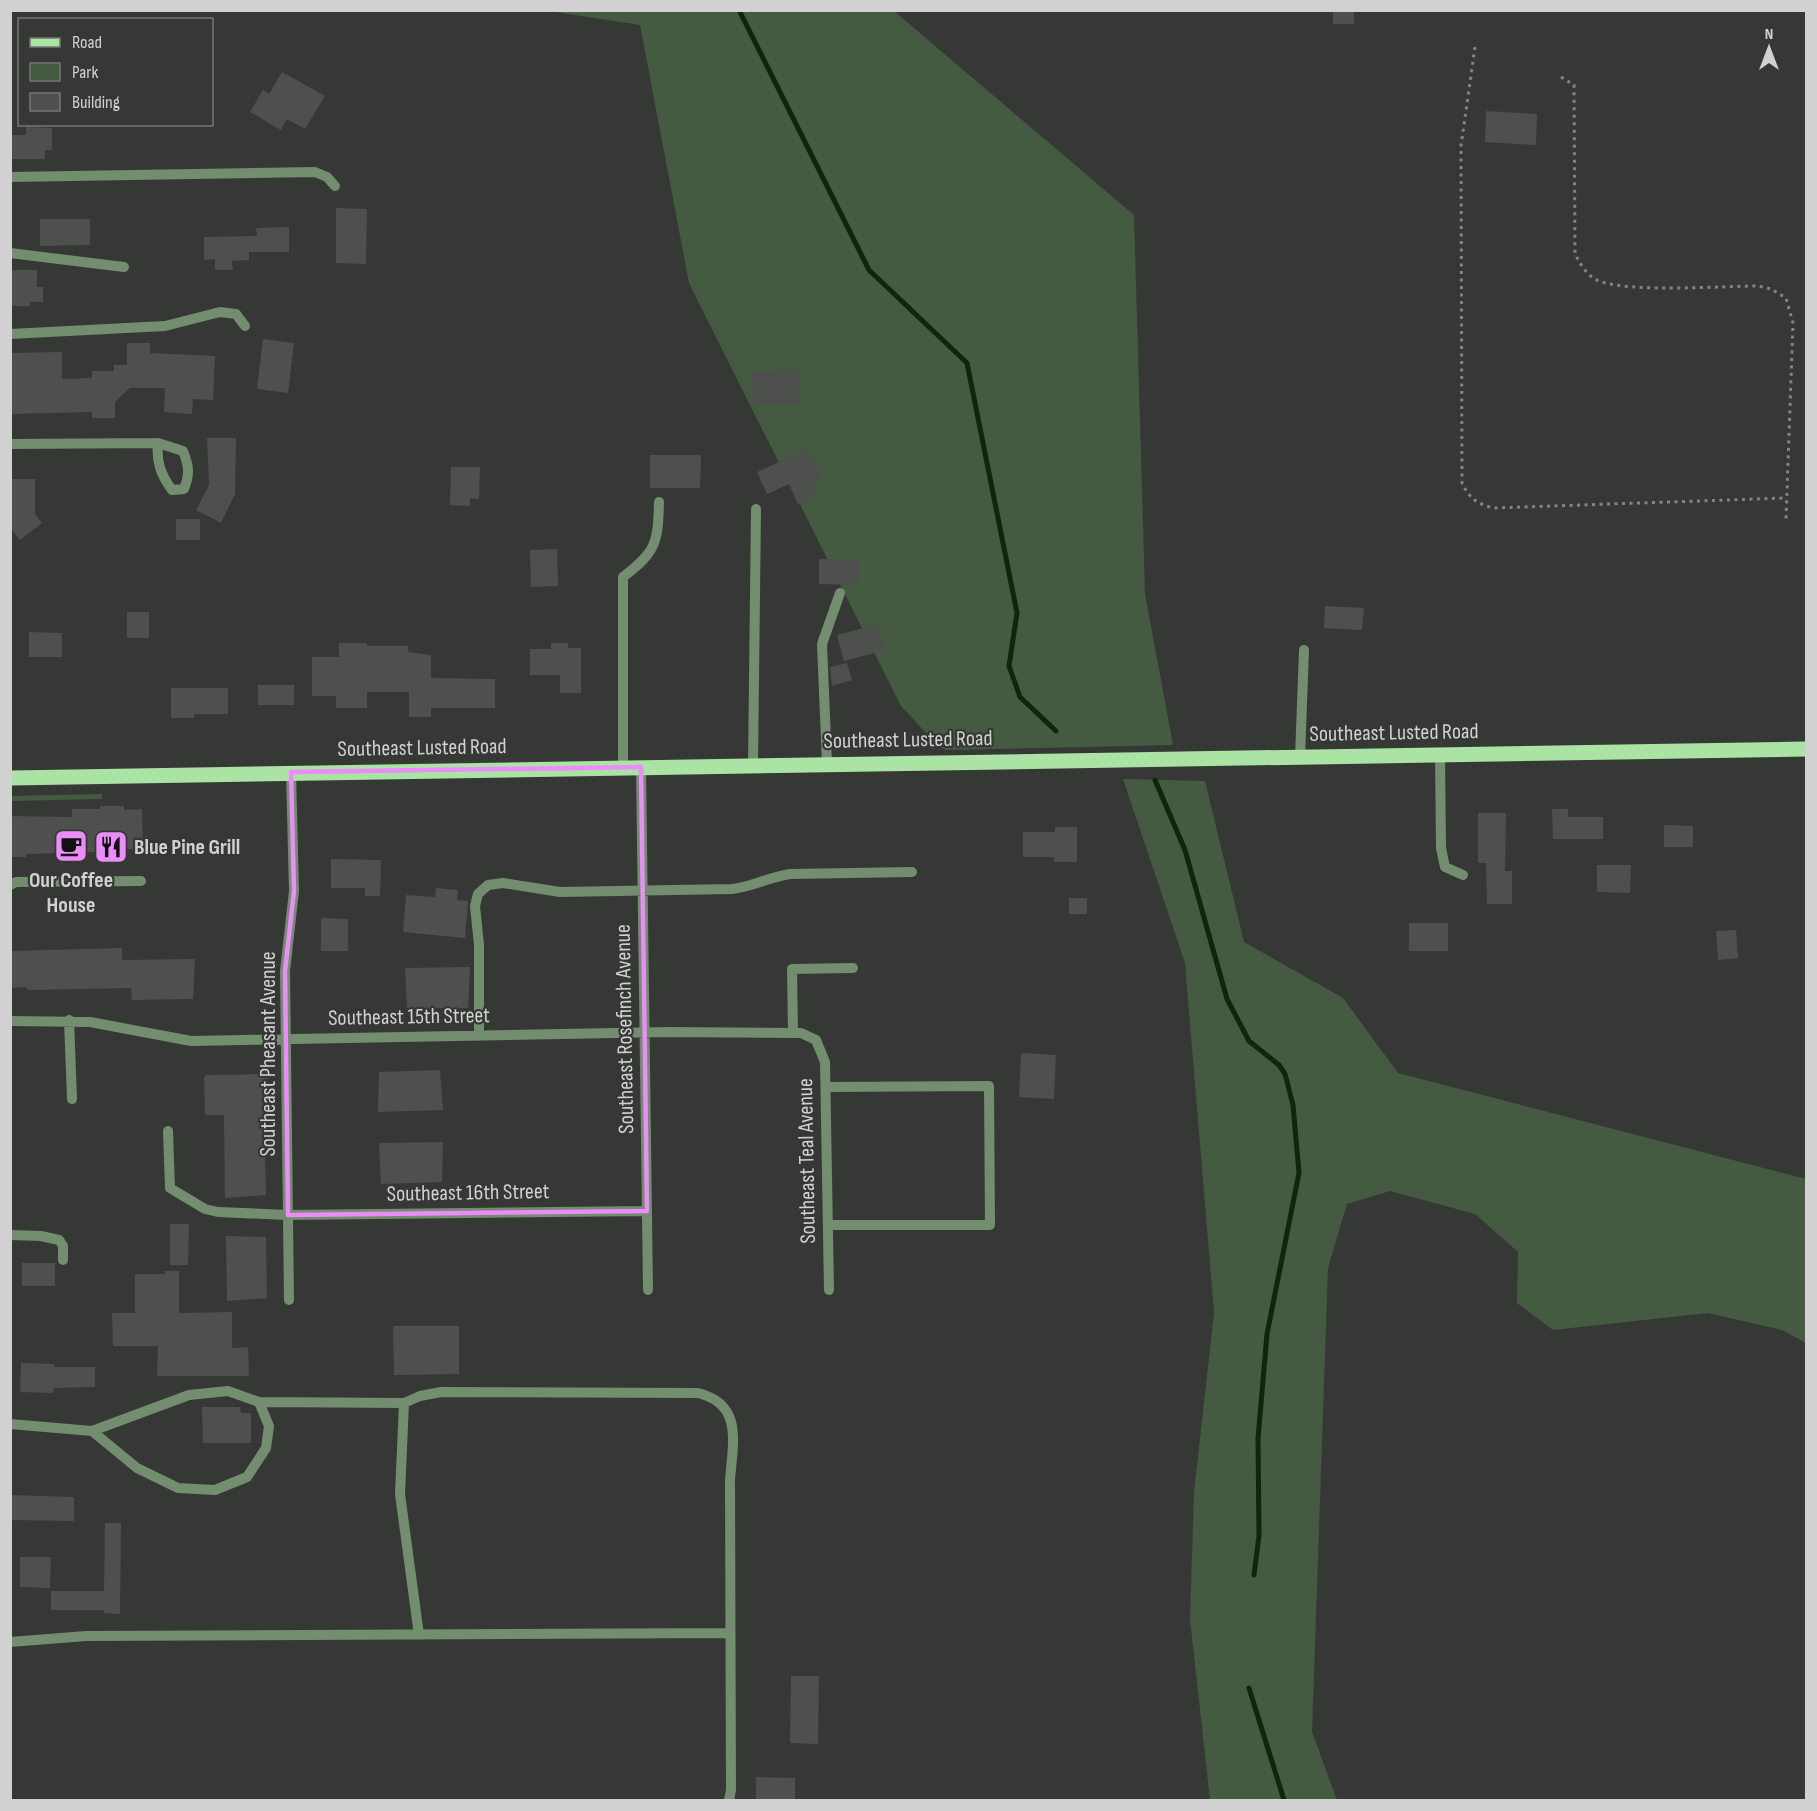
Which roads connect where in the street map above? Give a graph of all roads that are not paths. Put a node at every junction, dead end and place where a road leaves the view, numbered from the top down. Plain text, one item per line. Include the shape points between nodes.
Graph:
1 (10, 177) edge
2 (335, 186) dead end
3 (10, 253) edge
4 (124, 267) dead end
5 (245, 326) dead end
6 (10, 334) edge
7 (158, 443) dead end
8 (10, 444) edge
9 (659, 502) dead end
10 (756, 509) dead end
11 (840, 593) dead end
12 (1304, 650) dead end
13 (1806, 749) edge
14 (1440, 755) junction
15 (1300, 757) junction
16 (827, 764) junction
17 (753, 765) junction
18 (623, 767) junction
19 (641, 767) junction
20 (291, 772) junction
21 (10, 778) edge
22 (912, 872) dead end
23 (1463, 874) dead end
24 (141, 881) dead end
25 (10, 885) edge
26 (643, 891) junction
27 (853, 968) dead end
28 (69, 1020) junction
29 (10, 1021) edge
30 (793, 1031) junction
31 (645, 1033) junction
32 (479, 1036) junction
33 (810, 1036) joint
34 (286, 1039) junction
35 (826, 1087) junction
36 (72, 1100) dead end
37 (168, 1131) dead end
38 (647, 1211) junction
39 (288, 1215) junction
40 (828, 1225) junction
41 (10, 1235) edge
42 (63, 1260) dead end
43 (648, 1290) dead end
44 (829, 1290) dead end
45 (290, 1300) dead end
46 (259, 1402) junction
47 (404, 1403) junction
48 (10, 1424) edge
49 (92, 1431) junction
50 (730, 1633) junction
51 (419, 1635) junction
52 (10, 1642) edge
53 (729, 1800) edge

1 - 2 street via 315,172
3 - 4 street
5 - 6 street via 236,314 220,312 165,326
7 - 8 street
9 - 18 street via 658,535 646,559 623,578
10 - 17 street
11 - 16 street via 822,644
12 - 15 street
13 - 14 main road, Southeast Lusted Road
14 - 15 main road, Southeast Lusted Road
14 - 23 street via 1443,857 1445,867
15 - 16 main road, Southeast Lusted Road
16 - 17 main road, Southeast Lusted Road
17 - 19 main road, Southeast Lusted Road
18 - 19 main road, Southeast Lusted Road
18 - 20 main road, Southeast Lusted Road
19 - 26 street, Southeast Rosefinch Avenue
20 - 21 main road, Southeast Lusted Road
20 - 34 street, Southeast Pheasant Avenue via 294,891 285,961
22 - 26 street via 790,874 732,890
24 - 25 street
26 - 31 street, Southeast Rosefinch Avenue
26 - 32 street via 543,891 503,883 488,885 478,894 475,906
27 - 30 street via 792,969
28 - 29 street, Southeast 15th Street
28 - 34 street, Southeast 15th Street via 192,1041
28 - 36 street
30 - 31 street, Southeast 15th Street
30 - 33 street, Southeast 15th Street
31 - 32 street, Southeast 15th Street
31 - 38 street, Southeast Rosefinch Avenue
32 - 34 street, Southeast 15th Street
33 - 35 street, Southeast Teal Avenue via 823,1053
34 - 39 street, Southeast Pheasant Avenue
35 - 40 street, Southeast Teal Avenue
35 - 40 street via 989,1086 990,1225
37 - 39 street, Southeast 16th Street via 170,1188 205,1209 218,1212
38 - 39 street, Southeast 16th Street
38 - 43 street, Southeast Rosefinch Avenue
39 - 45 street, Southeast Pheasant Avenue
40 - 44 street, Southeast Teal Avenue
41 - 42 street via 59,1240
46 - 47 street
46 - 49 street via 228,1391 189,1395
46 - 49 street via 269,1426 266,1448 247,1477 215,1490 178,1488 137,1467
47 - 50 street via 441,1392 698,1393 715,1397 726,1407 732,1424
47 - 51 street via 400,1494
48 - 49 street
50 - 51 street
50 - 53 street
51 - 52 street via 86,1636

